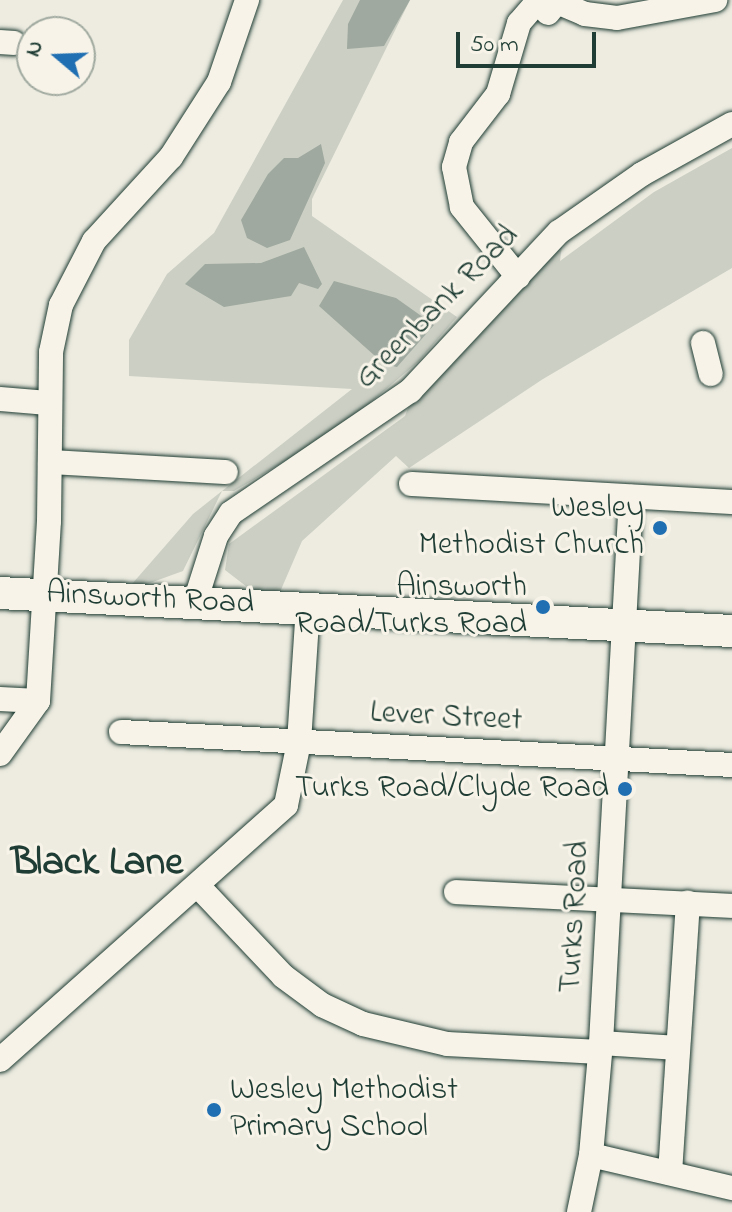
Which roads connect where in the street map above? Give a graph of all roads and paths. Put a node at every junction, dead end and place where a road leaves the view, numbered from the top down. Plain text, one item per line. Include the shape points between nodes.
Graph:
1 (247, 0) edge
2 (715, 0) edge
3 (545, 9) edge
4 (732, 124) edge
5 (518, 277) junction
6 (0, 399) edge
7 (48, 403) junction
8 (50, 462) junction
9 (226, 472) dead end
10 (411, 484) dead end
11 (631, 497) junction
12 (732, 502) edge
13 (0, 593) edge
14 (45, 595) junction
15 (195, 602) junction
16 (308, 607) junction
17 (625, 624) junction
18 (732, 631) edge
19 (0, 699) edge
20 (38, 701) junction
21 (121, 732) dead end
22 (299, 742) junction
23 (0, 754) edge
24 (618, 759) junction
25 (732, 765) edge
26 (198, 886) junction
27 (456, 892) dead end
28 (609, 900) junction
29 (688, 903) junction
30 (732, 906) edge
31 (600, 1047) junction
32 (678, 1048) junction
33 (0, 1060) edge
34 (591, 1155) junction
35 (670, 1173) junction
36 (732, 1188) edge
37 (579, 1212) edge

1 - 7 street via 219,82 171,157 111,218 80,261 55,326
2 - 3 street via 617,18 585,14 557,2
3 - 5 street via 519,23 498,94 468,131 454,167 462,207
4 - 5 street, Greenbank Road via 642,174 559,232
5 - 15 street, Greenbank Road via 410,391 231,513 216,536
6 - 7 street
7 - 8 street
8 - 9 street
8 - 14 street
10 - 11 street
11 - 12 street
11 - 17 street, Turks Road
13 - 14 main road, Ainsworth Road
14 - 15 main road, Ainsworth Road
14 - 20 street
15 - 16 main road, Ainsworth Road
16 - 17 main road, Ainsworth Road
16 - 22 street
17 - 18 main road, Ainsworth Road
17 - 24 street, Turks Road
19 - 20 street
20 - 23 street
21 - 22 street, Lever Street via 157,744
22 - 24 street, Lever Street
22 - 26 street via 286,805
24 - 25 street, Lever Street
24 - 28 street, Turks Road
26 - 31 street via 300,990 363,1024 447,1044
26 - 33 street
27 - 28 street
28 - 29 street
28 - 31 street, Turks Road
29 - 30 street
29 - 32 street
31 - 32 street
31 - 34 street, Turks Road
32 - 35 street
34 - 35 street
34 - 37 street, Turks Road
35 - 36 street

